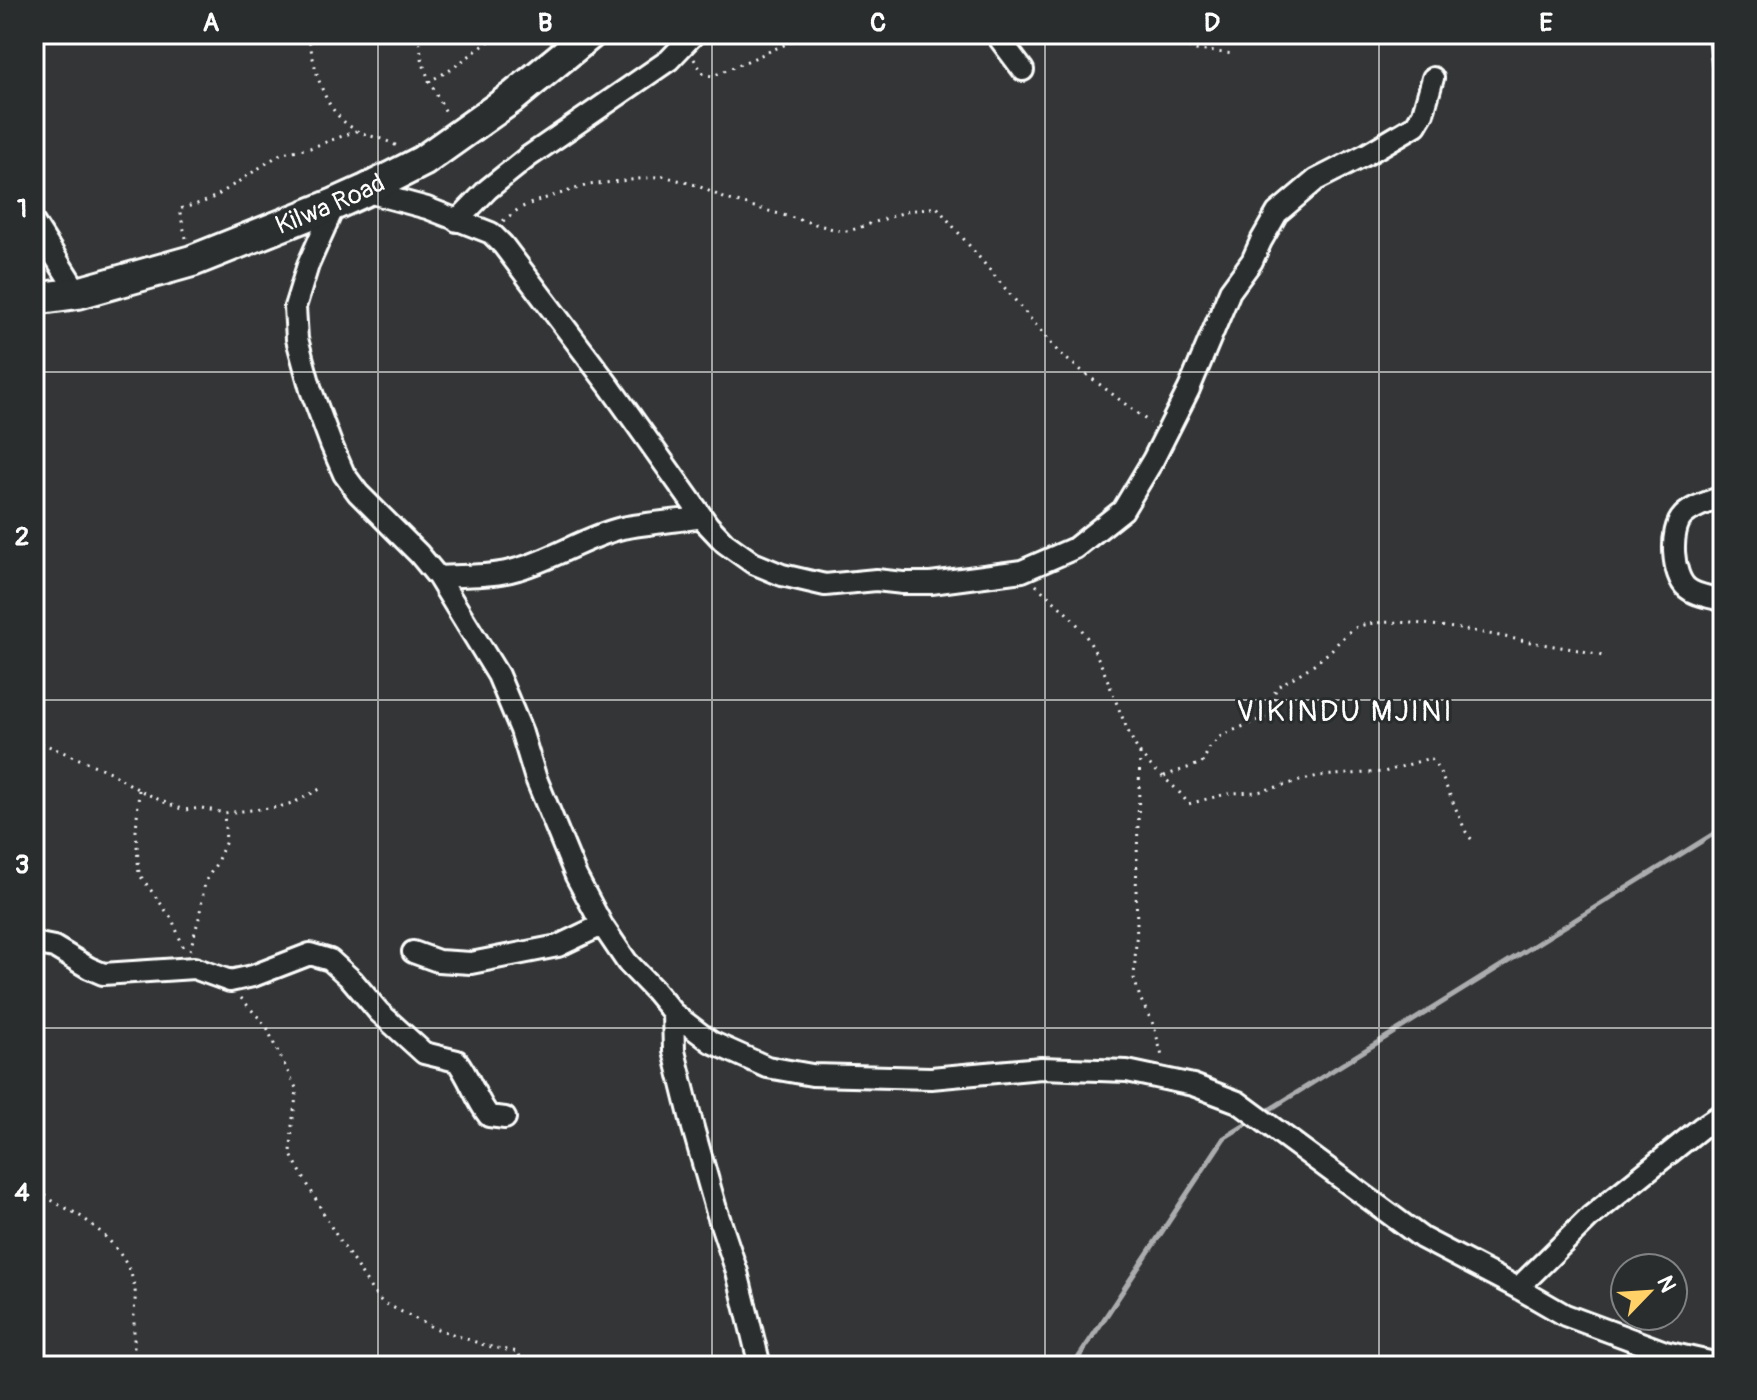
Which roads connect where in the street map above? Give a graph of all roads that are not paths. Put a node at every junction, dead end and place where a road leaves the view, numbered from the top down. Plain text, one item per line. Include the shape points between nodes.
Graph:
1 (590, 34) edge
2 (694, 34) edge
3 (996, 34) edge
4 (1720, 34) edge
5 (1723, 62) edge
6 (1023, 70) dead end
7 (1433, 78) dead end
8 (364, 191) junction
9 (335, 204) junction
10 (457, 221) junction
11 (34, 223) edge
12 (78, 293) junction
13 (34, 299) edge
14 (1723, 496) edge
15 (702, 517) junction
16 (438, 577) junction
17 (1717, 599) dead end
18 (602, 925) junction
19 (34, 943) edge
20 (413, 952) dead end
21 (673, 1013) junction
22 (1723, 1113) edge
23 (505, 1118) dead end
24 (1518, 1288) junction
25 (1723, 1365) edge
26 (760, 1366) edge

1 - 8 highway, Kilwa Road via 423,161
2 - 10 street via 669,60 528,157
3 - 6 street
4 - 5 street
7 - 15 street via 1416,125 1316,180 1277,213 1230,291 1189,389 1123,510 1075,548 1022,571 931,583 876,580 825,585 753,563
8 - 9 highway, Kilwa Road
8 - 10 street
9 - 12 highway, Kilwa Road via 192,261
9 - 16 street via 295,307 297,339 311,390 344,474
10 - 15 street via 491,233 503,245
11 - 12 street
12 - 13 highway, Kilwa Road
14 - 17 street via 1684,515 1673,541 1684,586
15 - 16 street via 622,528 517,570
16 - 18 street via 498,675 555,826
18 - 20 street via 558,946 471,963 438,961
18 - 21 street
19 - 23 street via 54,947 103,974 194,968 230,981 310,954 330,960 424,1053 457,1061 489,1116
21 - 24 street via 711,1042 767,1067 812,1075 931,1078 1041,1068 1127,1071 1193,1085 1238,1102 1422,1238
21 - 26 street via 681,1082
22 - 24 street via 1590,1217
24 - 25 street via 1565,1315 1665,1352

